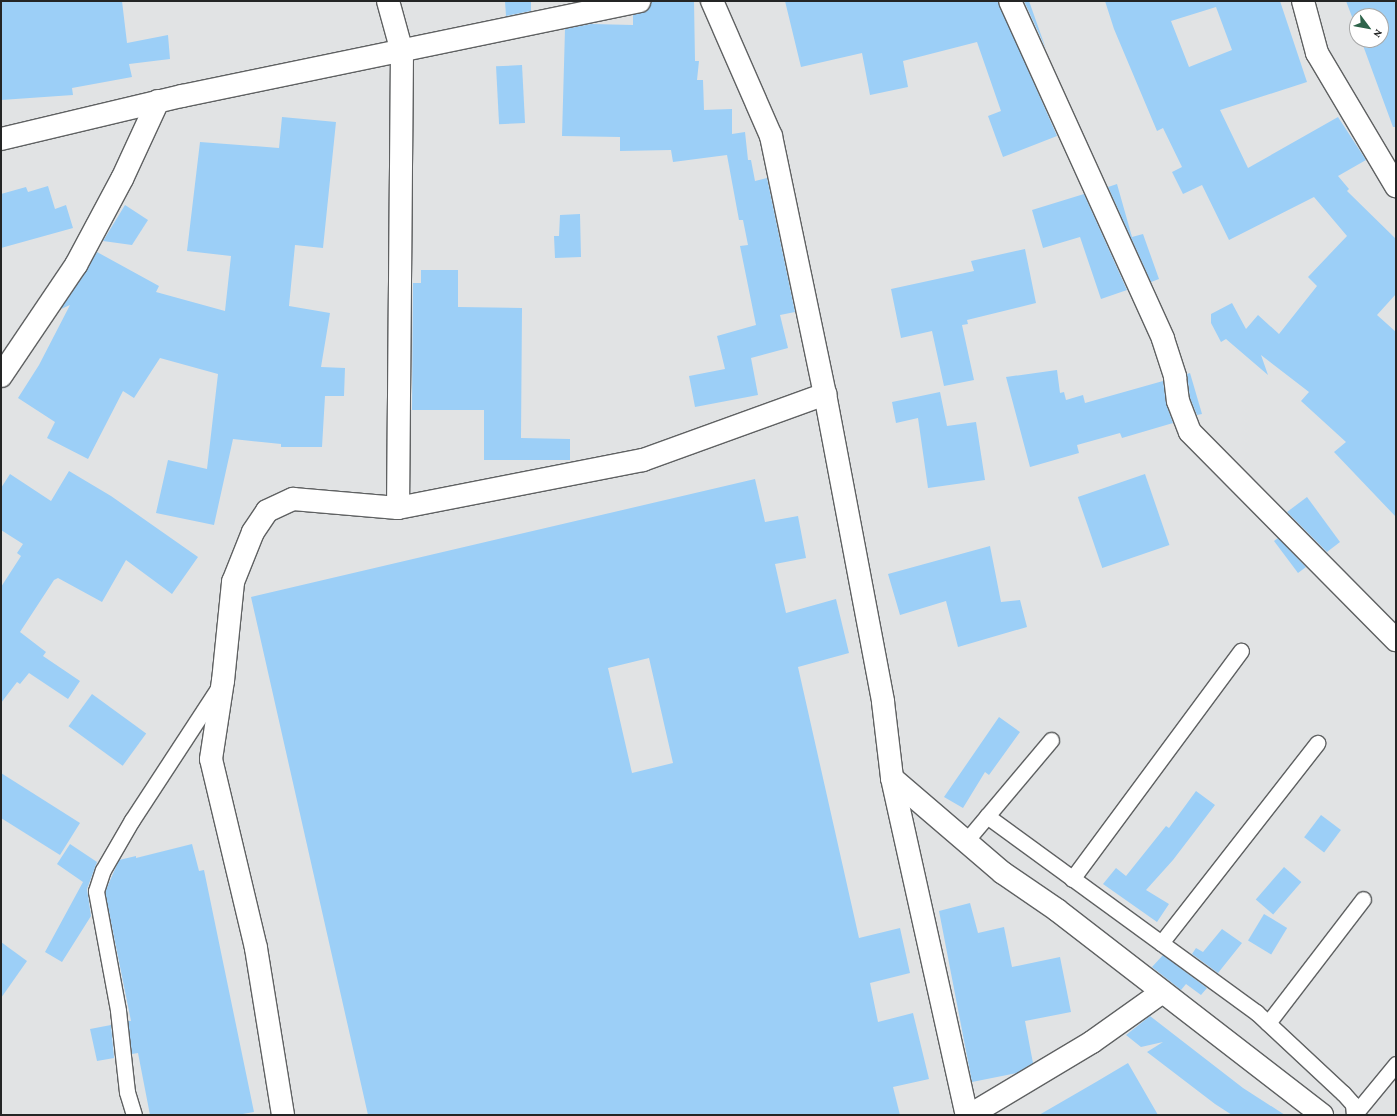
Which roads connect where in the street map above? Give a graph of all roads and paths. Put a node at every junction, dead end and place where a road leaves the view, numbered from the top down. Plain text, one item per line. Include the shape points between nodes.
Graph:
1 (388, 1) edge
2 (639, 1) edge
3 (712, 1) edge
4 (1010, 1) edge
5 (1303, 1) edge
6 (402, 52) junction
7 (158, 101) junction
8 (1, 139) edge
9 (1396, 186) edge
10 (1, 376) edge
11 (825, 394) junction
12 (398, 508) junction
13 (1396, 640) edge
14 (1241, 651) dead end
15 (223, 681) junction
16 (1051, 740) dead end
17 (1316, 743) dead end
18 (892, 778) junction
19 (987, 816) junction
20 (966, 841) junction
21 (1072, 879) junction
22 (1363, 900) dead end
23 (1161, 943) junction
24 (1161, 993) junction
25 (1268, 1023) junction
26 (1396, 1064) edge
27 (134, 1115) edge
28 (283, 1115) edge
29 (969, 1115) edge
30 (1322, 1115) edge
31 (1354, 1115) edge

1 - 6 street
2 - 6 street
3 - 11 street via 770,136
4 - 13 street via 1163,339 1175,377 1178,401 1190,432
5 - 9 street via 1317,53
6 - 7 street
6 - 12 street
7 - 8 street
7 - 10 street via 122,180 76,266
11 - 12 street via 643,460
11 - 18 street via 883,702
12 - 15 street via 293,499 267,510 253,532 233,582
14 - 21 lane
15 - 27 lane via 132,820 103,870 96,891 118,1010 127,1092
15 - 28 street via 211,759 256,948
16 - 19 lane
17 - 23 lane
18 - 20 street
18 - 29 street
19 - 20 lane
19 - 21 lane
20 - 24 street
21 - 23 lane
22 - 25 lane
23 - 25 lane
24 - 29 street via 1092,1042
24 - 30 street
25 - 31 lane via 1343,1093 1353,1104
26 - 31 lane

